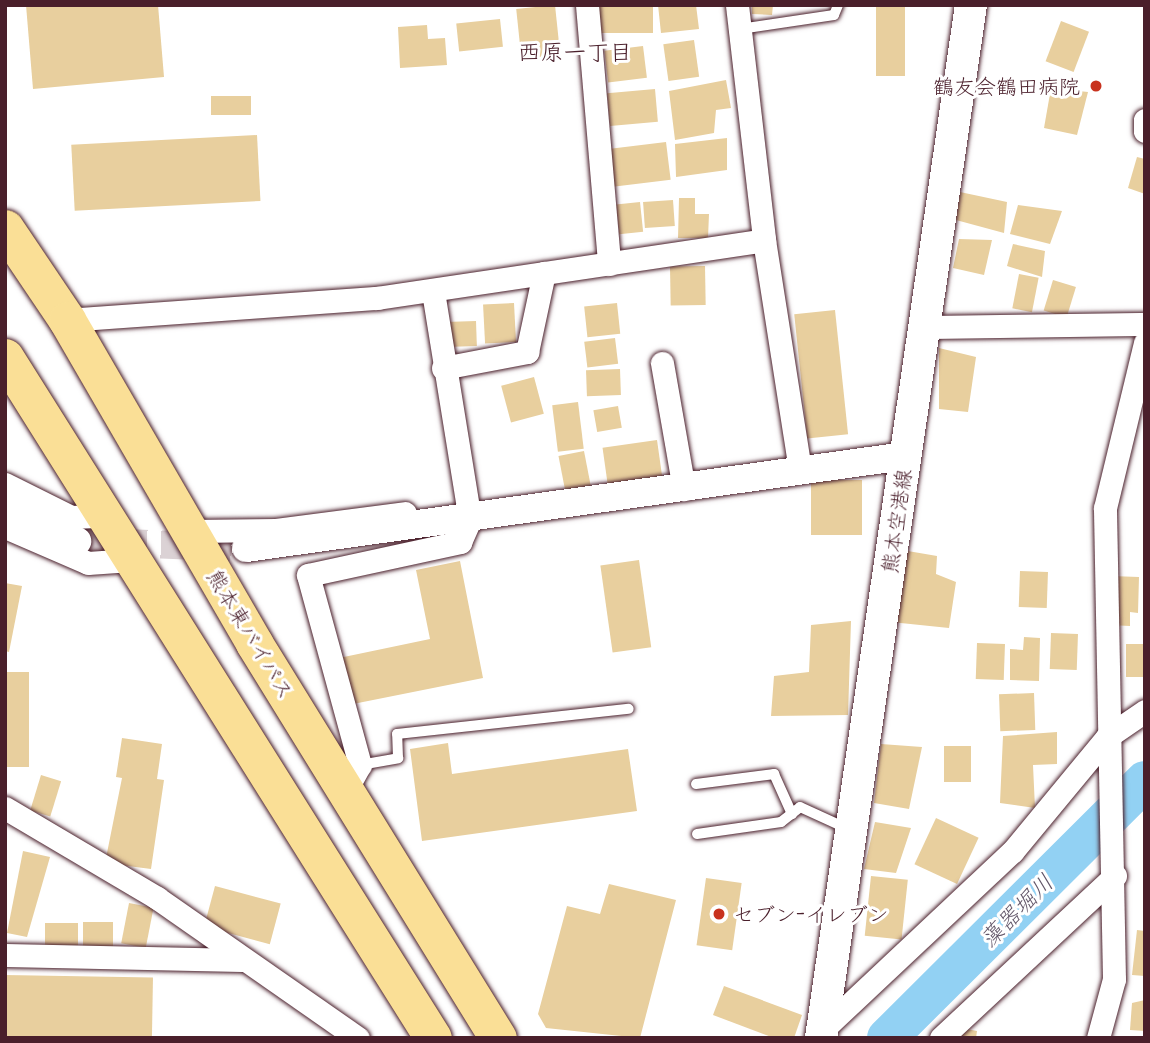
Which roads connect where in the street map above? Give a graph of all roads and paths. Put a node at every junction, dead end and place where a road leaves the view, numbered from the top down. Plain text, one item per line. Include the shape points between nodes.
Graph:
1 (587, 5) edge
2 (737, 5) edge
3 (838, 5) edge
4 (971, 5) edge
5 (740, 29) junction
6 (1145, 120) edge
7 (1145, 131) edge
8 (5, 228) edge
9 (764, 240) junction
10 (609, 264) junction
11 (544, 273) junction
12 (433, 291) junction
13 (67, 320) junction
14 (1145, 324) edge
15 (924, 327) junction
16 (1145, 343) edge
17 (5, 357) edge
18 (662, 363) dead end
19 (443, 368) junction
20 (905, 456) junction
21 (800, 471) junction
22 (5, 484) edge
23 (684, 489) junction
24 (5, 507) edge
25 (469, 513) junction
26 (104, 516) junction
27 (5, 527) edge
28 (190, 531) junction
29 (77, 541) tunnel mouth
30 (246, 548) tunnel mouth
31 (131, 560) junction
32 (629, 709) dead end
33 (1145, 711) edge
34 (1107, 737) junction
35 (354, 777) junction
36 (696, 784) dead end
37 (5, 808) edge
38 (792, 814) junction
39 (851, 830) junction
40 (697, 834) dead end
41 (1114, 867) junction
42 (5, 955) edge
43 (242, 960) junction
44 (819, 1035) edge
45 (358, 1038) edge
46 (433, 1038) edge
47 (498, 1038) edge
48 (941, 1038) edge
49 (1098, 1038) edge

1 - 10 street
2 - 5 street
3 - 5 lane via 834,15
4 - 15 main road, 熊本空港線
5 - 9 street
6 - 7 street
8 - 13 highway, 熊本東バイパス
9 - 10 street
9 - 21 street
10 - 11 street
11 - 12 street
11 - 19 street via 527,352
12 - 13 street
12 - 19 street
13 - 28 highway, 熊本東バイパス
14 - 15 street
15 - 20 main road, 熊本空港線
16 - 34 street via 1105,508
17 - 26 highway
18 - 23 street
19 - 25 street
20 - 21 street
20 - 39 main road, 熊本空港線
21 - 23 street
22 - 26 street via 71,517
23 - 25 street
24 - 29 street
25 - 28 street via 276,530
25 - 30 street
25 - 35 street via 460,542 308,575
26 - 31 highway
27 - 31 street via 88,563
28 - 35 highway, 熊本東バイパス
31 - 46 highway
32 - 35 lane via 397,734 398,758
33 - 34 street
34 - 41 street
34 - 44 street via 1012,852
35 - 47 highway, 熊本東バイパス
36 - 38 lane via 774,774
37 - 43 street via 157,898
38 - 39 lane via 800,807
38 - 40 lane via 781,822
39 - 44 main road, 熊本空港線
41 - 48 street
41 - 49 street via 1114,979
42 - 43 street
43 - 45 street

